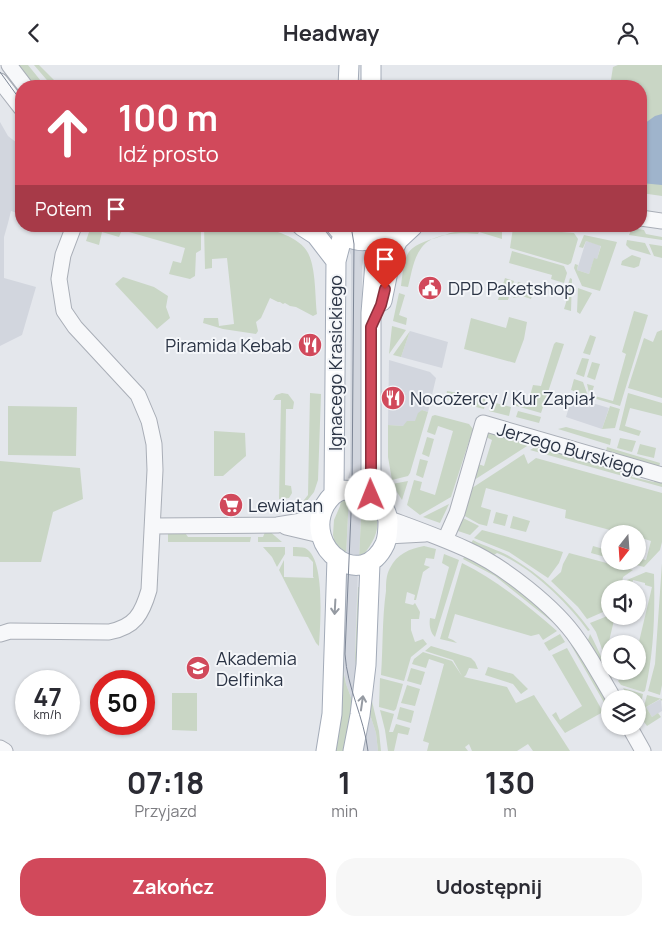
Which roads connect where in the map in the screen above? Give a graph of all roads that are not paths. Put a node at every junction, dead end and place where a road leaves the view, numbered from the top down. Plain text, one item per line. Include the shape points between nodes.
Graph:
1 (9, 65) edge
2 (349, 65) edge
3 (371, 65) edge
4 (20, 80) edge
5 (348, 80) edge
6 (371, 80) edge
7 (0, 81) edge
8 (15, 100) edge
9 (647, 219) edge
10 (662, 221) edge
11 (72, 232) edge
12 (311, 232) edge
13 (339, 232) edge
14 (342, 232) edge
15 (387, 232) edge
16 (406, 232) edge
17 (377, 238) junction
18 (336, 261) junction
19 (371, 327) junction
20 (662, 475) edge
21 (334, 492) junction
22 (371, 495) junction
23 (153, 525) junction
24 (320, 527) junction
25 (387, 527) junction
26 (438, 537) junction
27 (337, 559) junction
28 (370, 563) junction
29 (0, 634) edge
30 (609, 690) edge
31 (634, 735) edge
32 (0, 748) edge
33 (5, 751) edge
34 (326, 751) edge
35 (354, 751) edge
36 (643, 751) edge

1 - 4 street
2 - 5 main road
3 - 6 main road
7 - 8 street
9 - 10 street
11 - 23 street via 59,279 64,311 138,395 149,421 155,470
12 - 18 main road
13 - 18 main road, Ignacego Krasickiego
14 - 17 main road via 358,241
15 - 17 main road
16 - 19 main road via 392,252 381,305
17 - 19 main road, Ignacego Krasickiego
18 - 21 main road, Ignacego Krasickiego
19 - 22 main road, Ignacego Krasickiego
20 - 26 street, Jerzego Burskiego via 483,423 457,513
21 - 22 main road via 352,490
21 - 24 main road via 327,502
22 - 25 main road via 382,504
23 - 24 street
23 - 29 street via 149,590 144,609 134,621 109,632 10,631
24 - 27 main road via 325,546
25 - 26 street
25 - 28 main road via 385,544
26 - 30 street via 483,557 518,581 558,616 578,638
27 - 28 main road via 356,566
27 -> 34 main road via 332,714
35 -> 28 main road via 366,665
31 - 36 street
32 - 33 street

